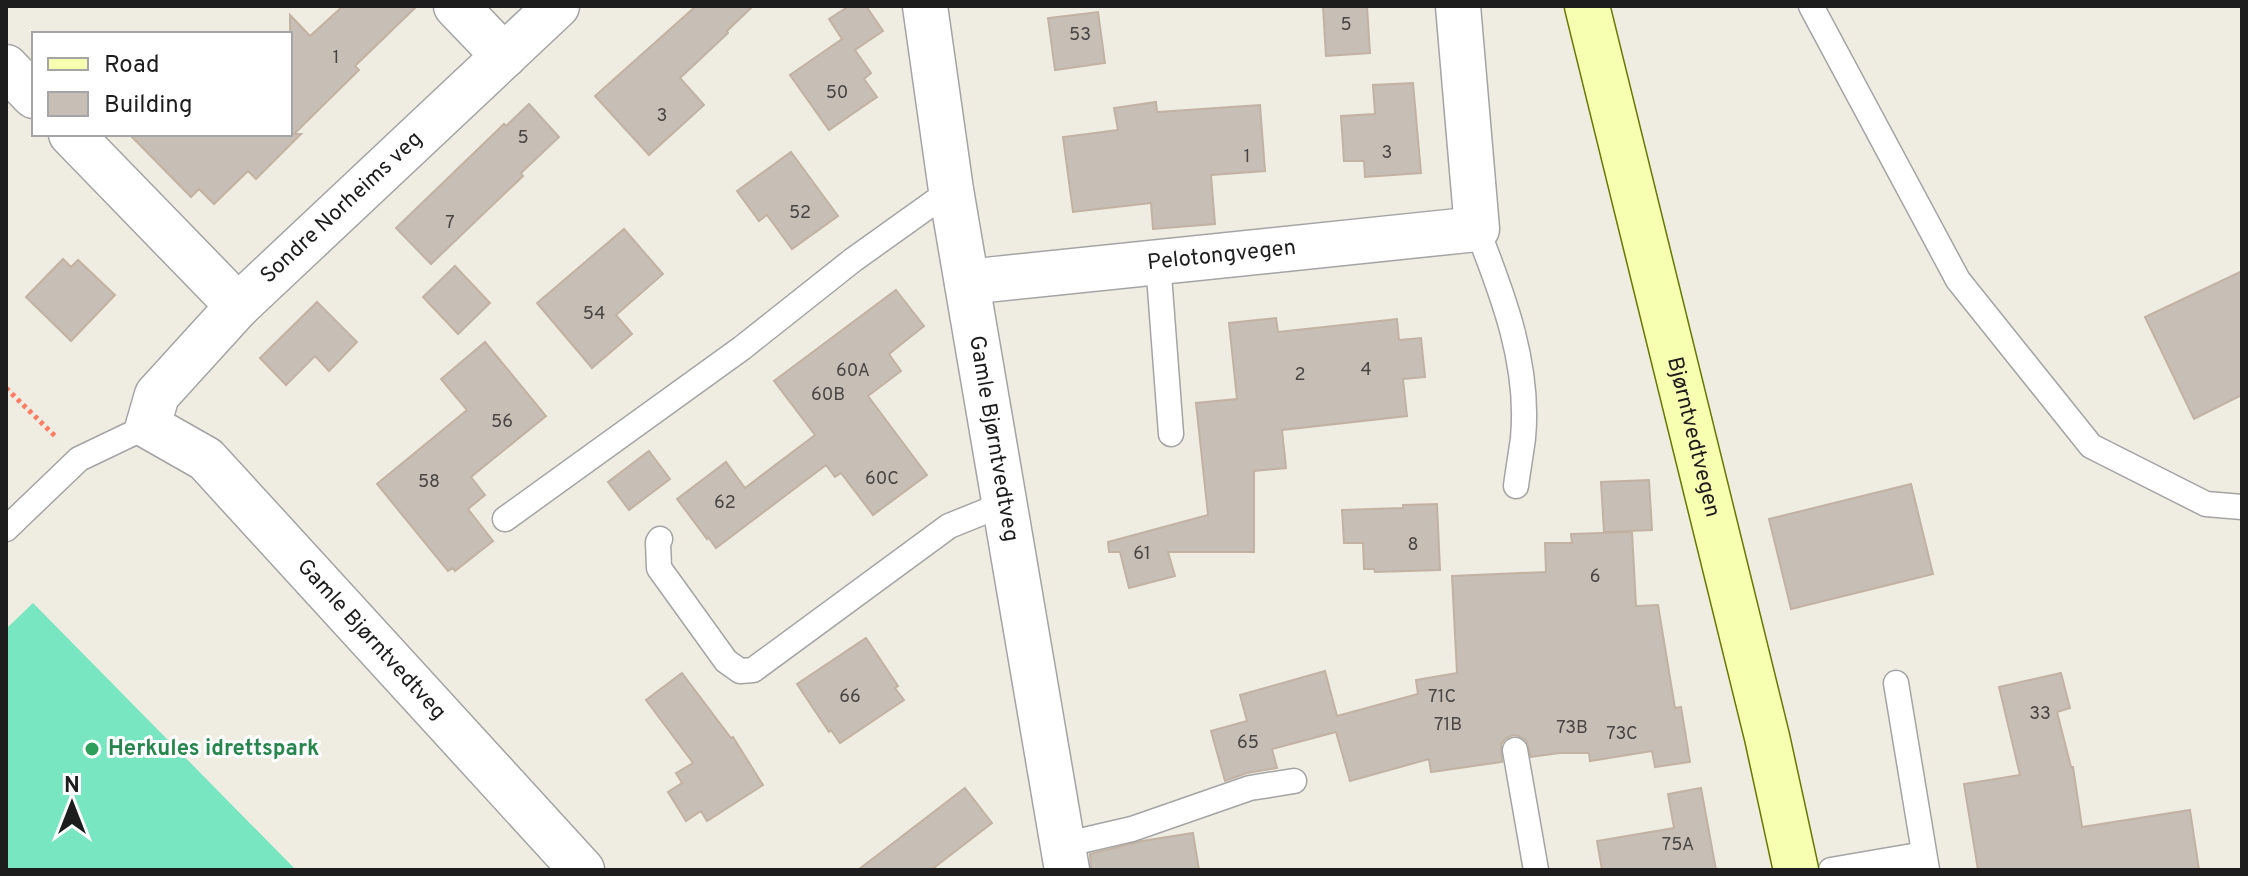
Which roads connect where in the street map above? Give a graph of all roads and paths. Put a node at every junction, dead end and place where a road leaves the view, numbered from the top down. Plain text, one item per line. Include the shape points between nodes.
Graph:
1 (456, 6) edge
2 (557, 6) edge
3 (925, 6) edge
4 (1458, 6) edge
5 (1587, 6) edge
6 (1811, 6) edge
7 (504, 56) junction
8 (6, 67) edge
9 (32, 94) edge
10 (73, 136) edge
11 (951, 190) junction
12 (1477, 229) junction
13 (1158, 262) junction
14 (967, 282) junction
15 (238, 306) junction
16 (6, 388) edge
17 (148, 426) junction
18 (1171, 434) dead end
19 (79, 459) junction
20 (1516, 486) dead end
21 (1006, 503) junction
22 (2242, 507) edge
23 (505, 519) dead end
24 (6, 529) edge
25 (660, 539) dead end
26 (1896, 683) dead end
27 (1515, 750) dead end
28 (1294, 781) dead end
29 (1065, 857) edge
30 (1926, 862) edge
31 (582, 870) edge
32 (1536, 870) edge
33 (1796, 870) edge
34 (1831, 870) edge

1 - 7 street
2 - 7 street, Sondre Norheims veg
3 - 11 street, Gamle Bjørntvedtveg
4 - 12 street
5 - 33 main road, Bjørntvedtvegen
6 - 22 lane via 1958,280 2091,446 2206,504
7 - 15 street, Sondre Norheims veg
8 - 9 street
10 - 15 street
11 - 14 street, Gamle Bjørntvedtveg
11 - 23 lane
12 - 13 street, Pelotongvegen
12 - 20 lane via 1501,290 1519,359 1523,436
13 - 14 street, Pelotongvegen
13 - 18 lane
14 - 21 street, Gamle Bjørntvedtveg
15 - 17 street, Sondre Norheims veg via 157,395
16 - 19 path
17 - 19 lane
17 - 31 street, Gamle Bjørntvedtveg via 206,459
19 - 24 lane
21 - 25 lane via 949,526 753,670 740,671 726,661 659,568
21 - 29 street, Gamle Bjørntvedtveg
26 - 30 lane
27 - 32 lane
28 - 29 lane via 1250,788
30 - 34 lane

